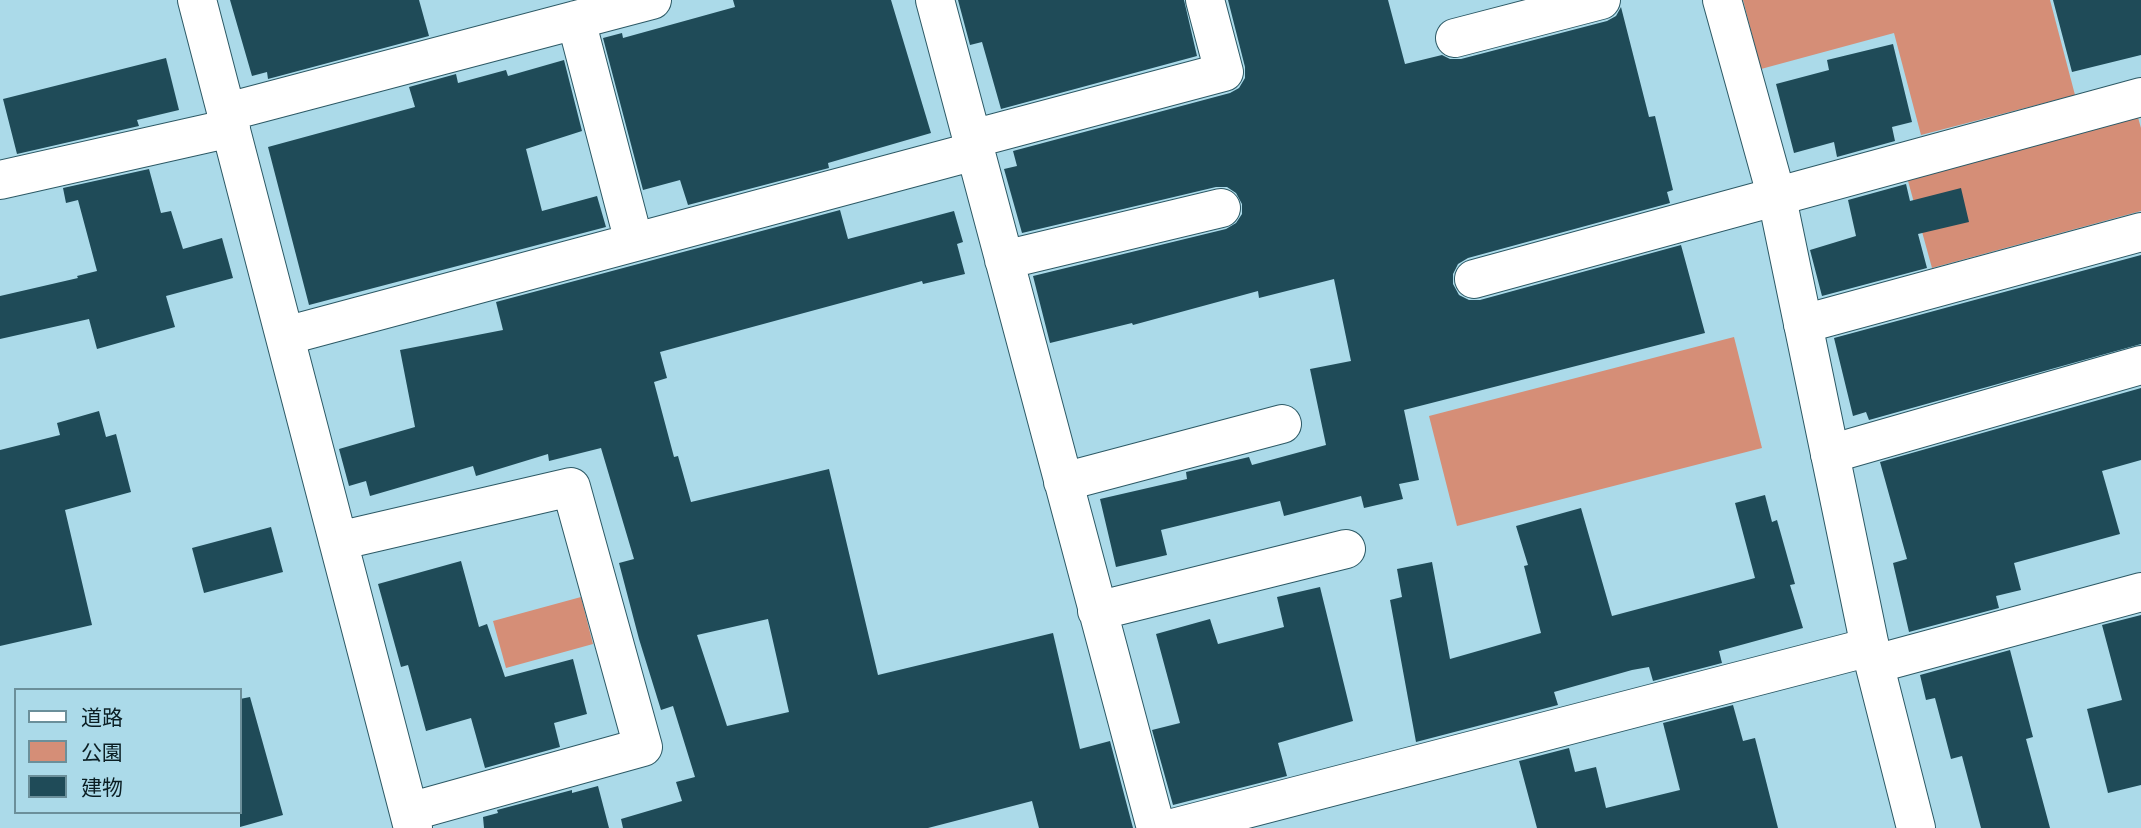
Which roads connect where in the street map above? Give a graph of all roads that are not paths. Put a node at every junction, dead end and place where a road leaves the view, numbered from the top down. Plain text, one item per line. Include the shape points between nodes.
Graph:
1 (197, 0) edge
2 (652, 0) edge
3 (935, 0) edge
4 (1205, 0) edge
5 (1601, 0) edge
6 (1722, 0) edge
7 (576, 20) junction
8 (1455, 38) dead end
9 (2141, 97) edge
10 (229, 120) junction
11 (974, 145) junction
12 (0, 180) edge
13 (1777, 198) junction
14 (1221, 208) dead end
15 (2141, 232) edge
16 (635, 242) junction
17 (1004, 260) junction
18 (1474, 279) dead end
19 (1803, 324) junction
20 (285, 335) junction
21 (2141, 365) edge
22 (1282, 424) dead end
23 (1830, 454) junction
24 (1063, 482) junction
25 (338, 541) junction
26 (1346, 549) dead end
27 (2141, 592) edge
28 (1097, 611) junction
29 (1872, 655) junction
30 (411, 820) edge
31 (1156, 828) edge
32 (1173, 828) edge
33 (1916, 828) edge

1 - 10 street
2 - 7 street
3 - 11 street
4 - 11 street via 1224,72
5 - 8 street
6 - 13 street
7 - 10 street
7 - 16 street
9 - 13 street
10 - 12 street
10 - 20 street
11 - 16 street
11 - 17 street
13 - 18 street
13 - 19 street
14 - 17 street
15 - 19 street
16 - 20 street
17 - 24 street
19 - 23 street
20 - 25 street
21 - 23 street
22 - 24 street
23 - 29 street
24 - 28 street
25 - 30 street
25 - 30 street via 571,487 643,747
26 - 28 street
27 - 29 street
28 - 31 street
29 - 32 street
29 - 33 street

